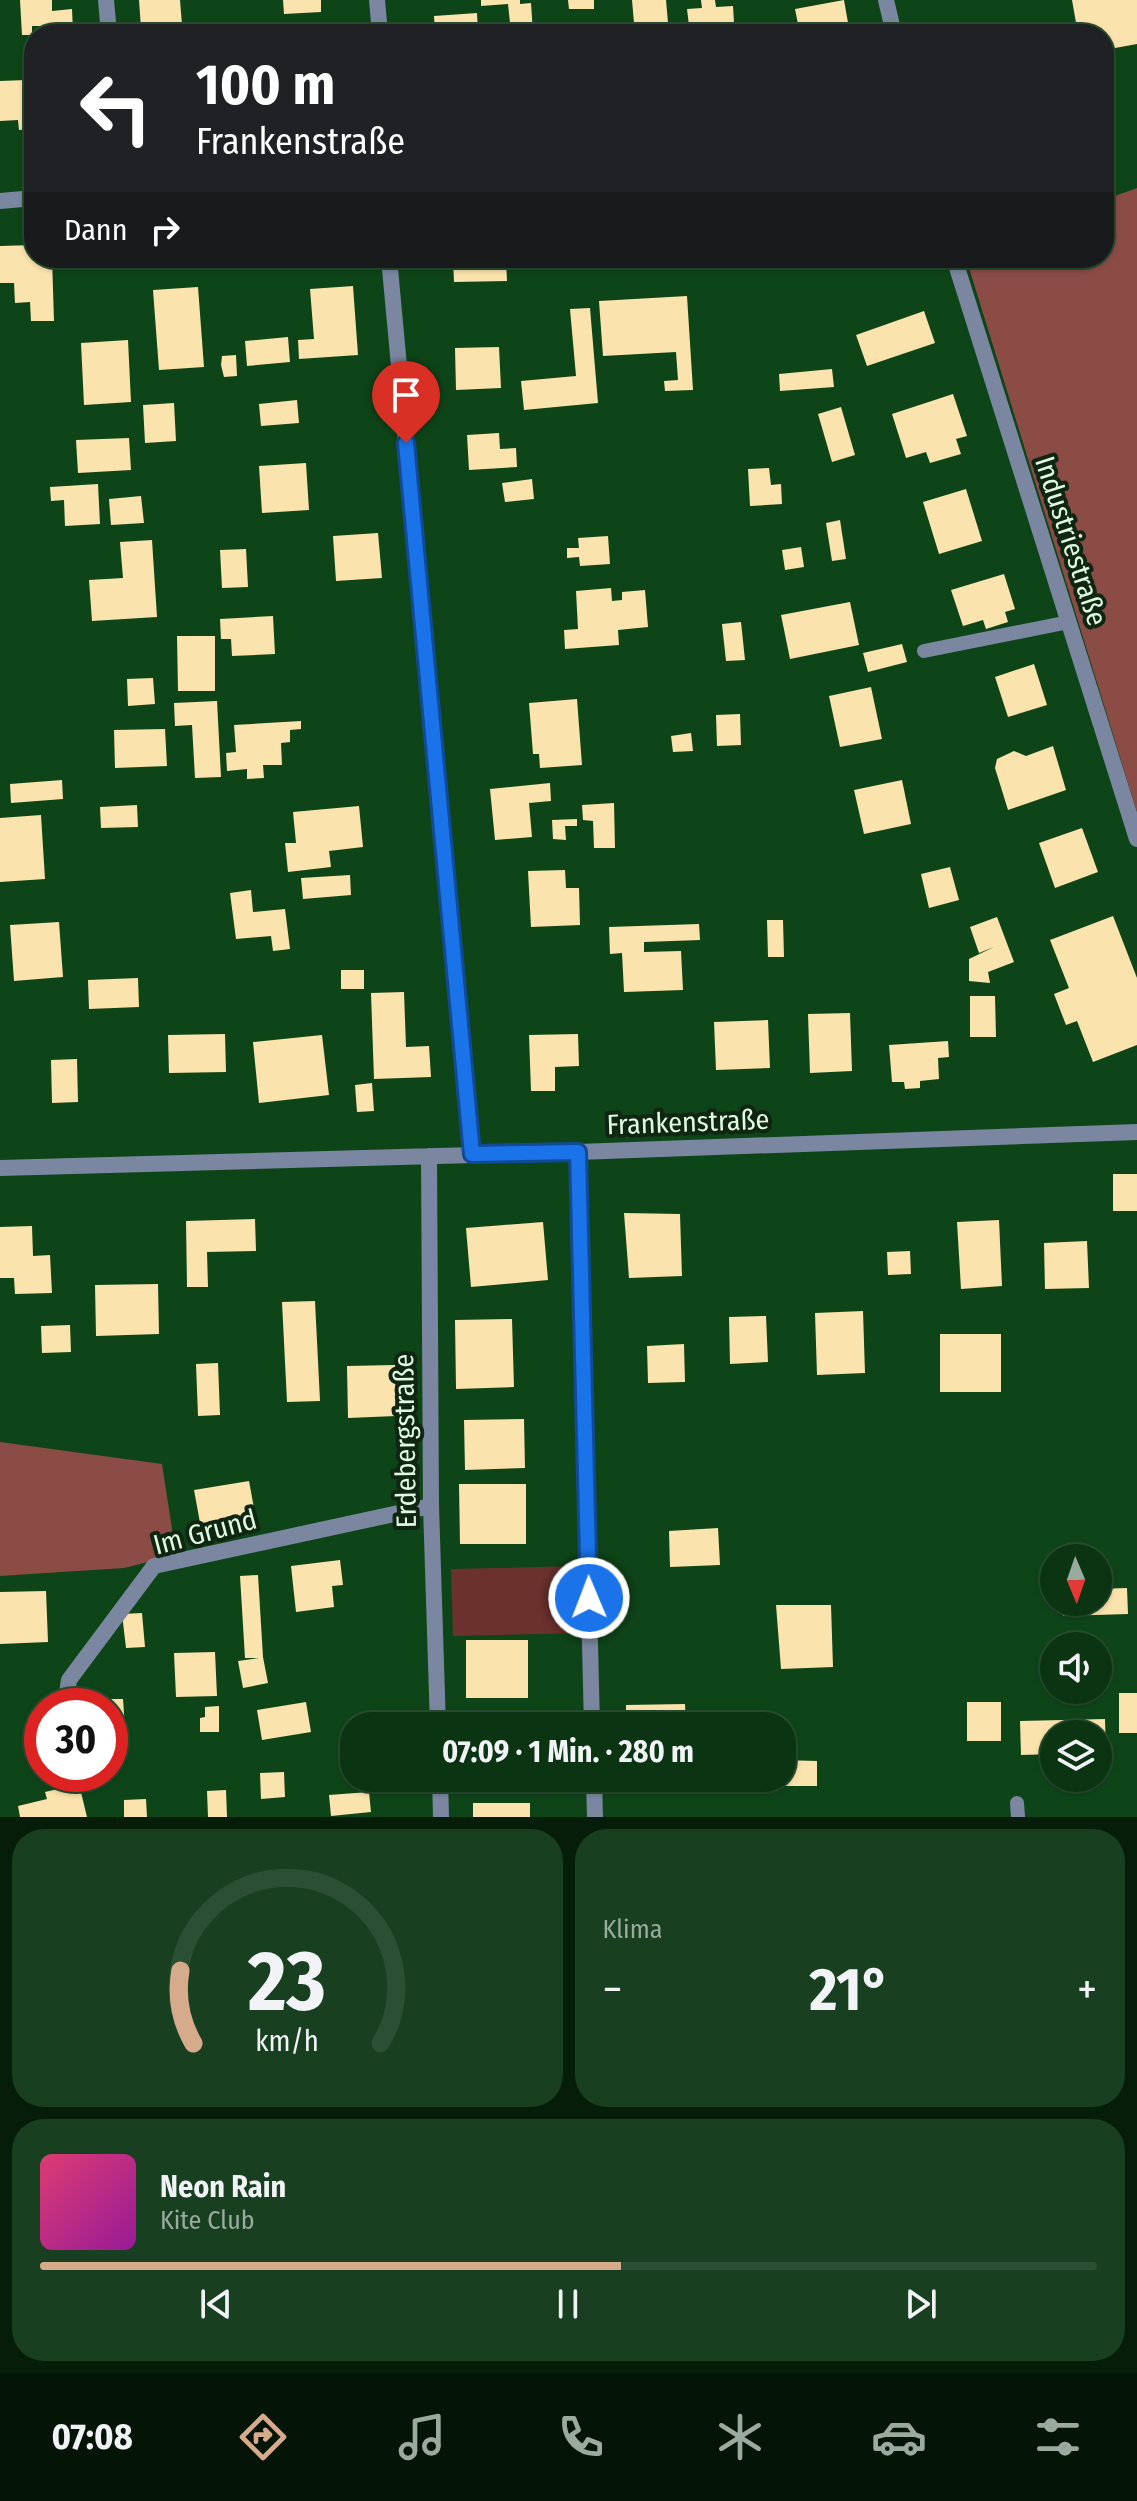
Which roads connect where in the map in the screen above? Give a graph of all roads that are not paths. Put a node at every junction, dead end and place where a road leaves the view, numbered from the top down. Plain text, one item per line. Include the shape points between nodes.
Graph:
1 (106, 0) edge
2 (377, 0) edge
3 (886, 0) edge
4 (108, 24) edge
5 (379, 24) edge
6 (892, 24) edge
7 (24, 199) edge
8 (0, 201) edge
9 (390, 268) edge
10 (957, 268) edge
11 (1069, 622) junction
12 (924, 651) dead end
13 (1137, 839) edge
14 (1137, 1132) edge
15 (578, 1152) junction
16 (472, 1154) junction
17 (429, 1156) junction
18 (0, 1168) edge
19 (431, 1506) junction
20 (68, 1688) edge
21 (438, 1712) edge
22 (592, 1712) edge
23 (440, 1792) edge
24 (594, 1792) edge
25 (441, 1817) edge
26 (595, 1817) edge

1 - 4 street
2 - 5 street
3 - 6 street
7 - 8 street
9 - 16 street
10 - 11 street, Industriestraße
11 - 12 lane
11 - 13 street, Industriestraße
14 - 15 street, Frankenstraße
15 - 16 street, Frankenstraße
15 - 22 street
16 - 17 street, Frankenstraße
17 - 18 street, Frankenstraße
17 - 19 street, Erdebergstraße
19 - 20 street, Im Grund via 154,1566
19 - 21 street, Erdebergstraße
23 - 25 street
24 - 26 street

